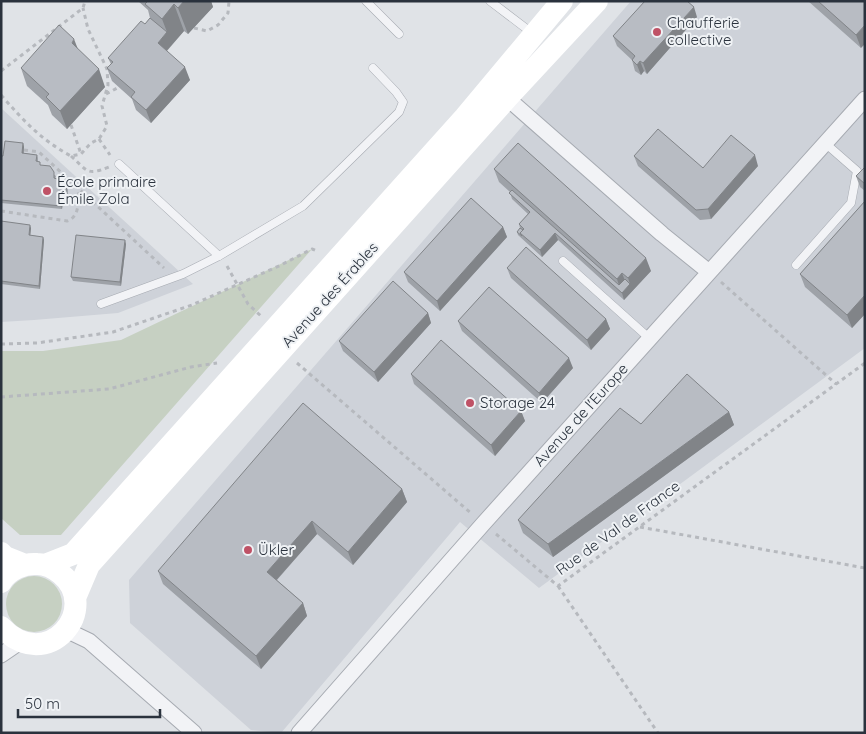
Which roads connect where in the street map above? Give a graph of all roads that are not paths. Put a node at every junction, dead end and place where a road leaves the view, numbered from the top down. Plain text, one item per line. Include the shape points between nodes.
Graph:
1 (366, 1) edge
2 (490, 1) edge
3 (562, 1) edge
4 (597, 1) edge
5 (399, 34) dead end
6 (535, 40) junction
7 (373, 68) dead end
8 (509, 90) junction
9 (865, 99) edge
10 (825, 143) junction
11 (119, 164) road end
12 (219, 256) junction
13 (563, 261) dead end
14 (796, 265) dead end
15 (709, 272) junction
16 (101, 304) dead end
17 (649, 338) junction
18 (1, 553) edge
19 (35, 565) junction
20 (1, 582) edge
21 (75, 598) junction
22 (1, 627) edge
23 (66, 630) junction
24 (20, 642) junction
25 (1, 655) edge
26 (194, 733) edge
27 (299, 733) edge

1 - 5 lane
2 - 6 lane
3 - 6 main road, Avenue des Érables
4 - 8 main road, Avenue des Érables
6 - 19 main road, Avenue des Érables via 73,554
7 - 12 lane via 402,102 398,112 303,206
8 - 15 street via 662,234
8 - 21 main road, Avenue des Érables via 89,565
9 - 10 street, Avenue de l'Europe
10 - 14 lane via 857,171 851,203
10 - 15 street, Avenue de l'Europe
11 - 12 lane
12 - 16 lane via 167,281
13 - 17 lane
15 - 17 street, Avenue de l'Europe
17 - 27 street, Avenue de l'Europe
18 - 19 main road
19 - 20 main road, Avenue des Érables via 13,570
19 - 21 main road via 56,570 65,577
21 - 23 main road, Avenue des Érables via 74,615
22 - 24 main road
23 - 24 main road via 45,644
23 - 26 street via 89,641
24 - 25 street

